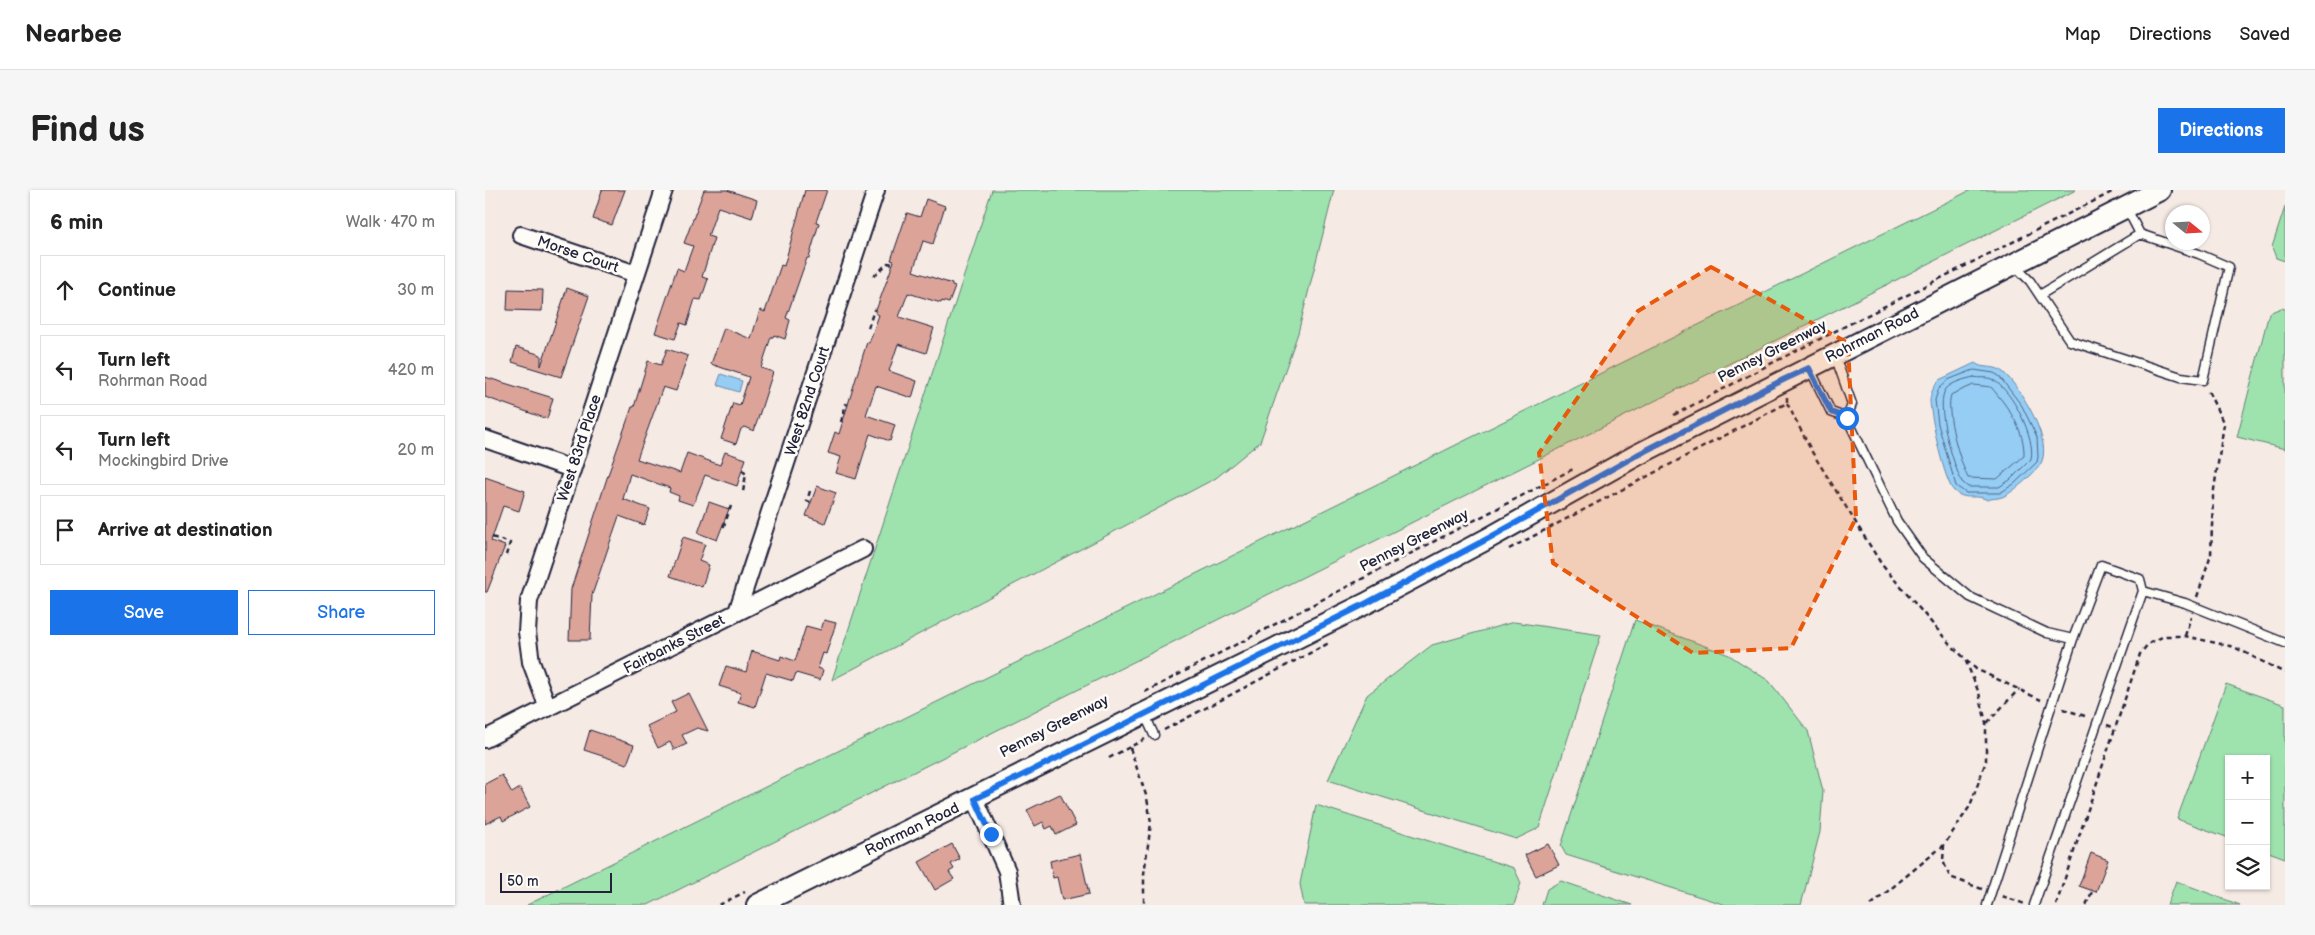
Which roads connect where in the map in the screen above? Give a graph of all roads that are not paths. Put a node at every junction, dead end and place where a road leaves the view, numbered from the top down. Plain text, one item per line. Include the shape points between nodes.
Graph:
1 (664, 190) edge
2 (876, 190) edge
3 (2160, 190) edge
4 (2121, 198) edge
5 (2140, 234) junction
6 (521, 235) dead end
7 (2014, 264) junction
8 (636, 274) junction
9 (2040, 295) junction
10 (1835, 354) junction
11 (1809, 368) junction
12 (1847, 418) junction
13 (485, 439) edge
14 (572, 469) junction
15 (863, 550) dead end
16 (2143, 592) junction
17 (737, 612) junction
18 (2073, 639) junction
19 (2285, 643) edge
20 (548, 708) junction
21 (1145, 714) junction
22 (1154, 735) dead end
23 (485, 739) edge
24 (975, 799) junction
25 (756, 897) edge
26 (1012, 905) edge
27 (1987, 905) edge
28 (2034, 905) edge

1 - 8 street, West 83rd Place
2 - 17 street, West 82nd Court
3 - 4 street, Rohrman Road
4 - 5 lane
4 - 7 street, Rohrman Road
5 - 9 lane
5 - 9 lane via 2229,267 2203,380 2181,377 2070,341
6 - 8 street, Morse Court
7 - 9 lane
7 - 10 street, Rohrman Road
8 - 14 street, West 83rd Place
10 - 11 street, Rohrman Road
10 - 12 lane via 1852,404
11 - 12 lane via 1831,412
11 - 21 street, Rohrman Road via 1637,455 1373,600
12 - 18 lane via 1897,521 1923,558 1970,597 2047,633
13 - 14 street
14 - 20 street, West 83rd Place via 529,601 527,632 531,662
15 - 17 street, Fairbanks Street
16 - 18 lane via 2140,579 2101,565
16 - 19 lane via 2194,606
16 - 28 lane
17 - 20 street, Fairbanks Street
18 - 27 lane
20 - 23 street, Fairbanks Street
21 - 22 lane
21 - 24 street, Rohrman Road
24 - 25 street, Rohrman Road
24 - 26 street via 1007,870

